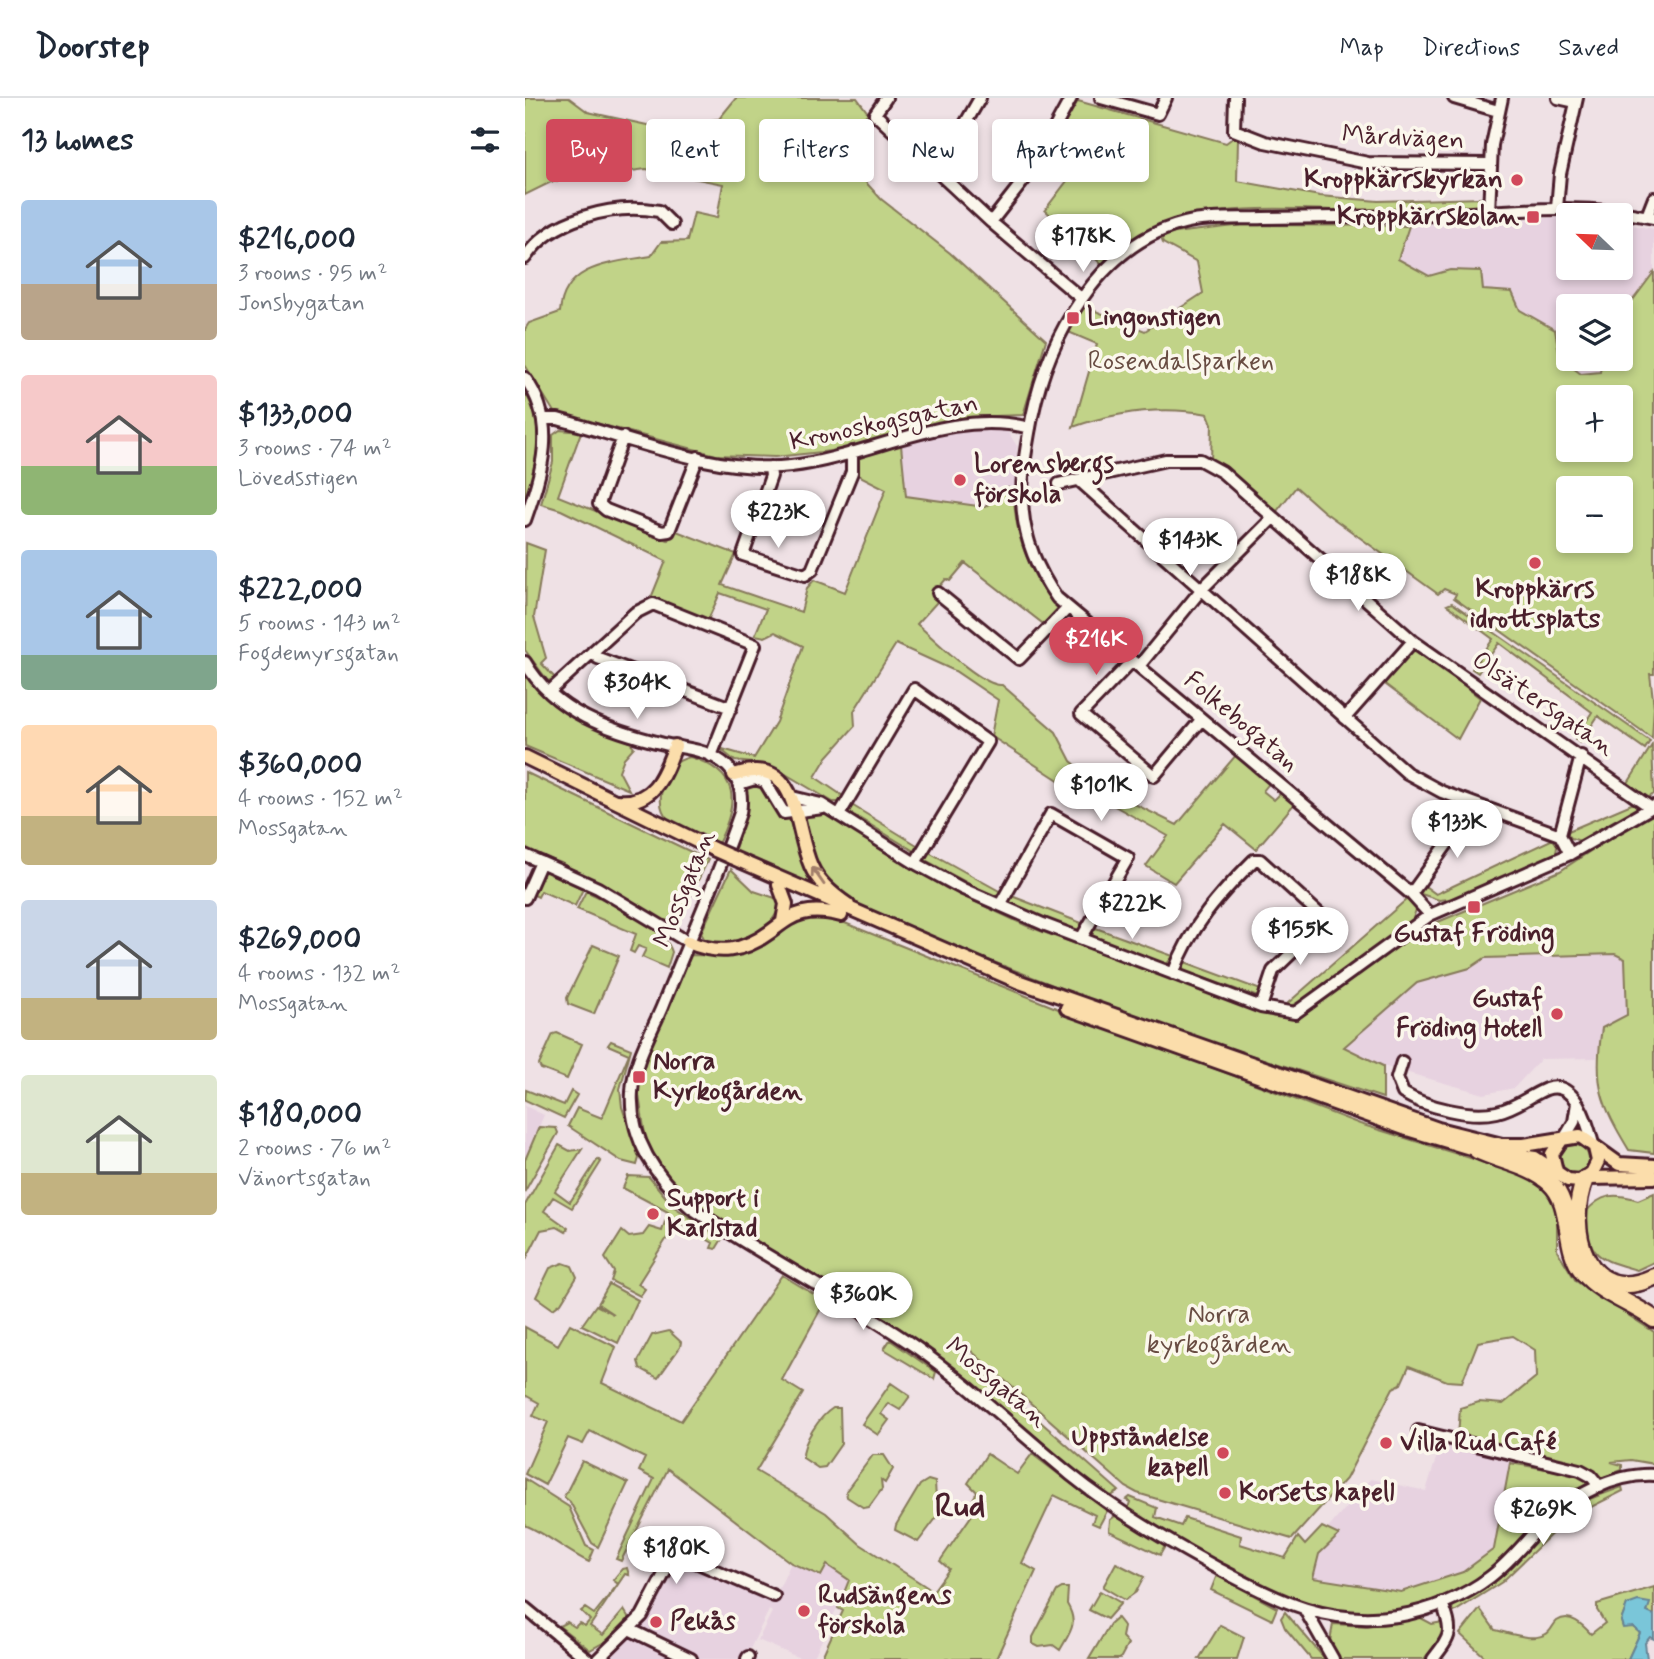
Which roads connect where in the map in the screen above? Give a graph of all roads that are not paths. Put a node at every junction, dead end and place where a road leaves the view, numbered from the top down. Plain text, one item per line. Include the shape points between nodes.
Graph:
1 (886, 98) edge
2 (980, 98) edge
3 (1071, 98) edge
4 (1101, 98) edge
5 (1166, 98) edge
6 (1235, 98) edge
7 (1454, 98) edge
8 (1502, 98) edge
9 (1558, 98) edge
10 (1576, 100) edge
11 (1498, 111) junction
12 (968, 119) edge
13 (888, 126) edge
14 (1490, 164) junction
15 (948, 182) edge
16 (1654, 198) edge
17 (1557, 203) edge
18 (1556, 208) edge
19 (1489, 212) junction
20 (1633, 214) edge
21 (1651, 217) edge
22 (991, 222) junction
23 (672, 224) dead end
24 (525, 258) edge
25 (1081, 299) junction
26 (525, 378) edge
27 (543, 419) junction
28 (1030, 428) junction
29 (623, 437) junction
30 (852, 452) junction
31 (698, 457) junction
32 (770, 467) junction
33 (1081, 482) junction
34 (1059, 484) dead end
35 (1273, 518) junction
36 (525, 520) edge
37 (1201, 590) junction
38 (938, 593) dead end
39 (1067, 609) junction
40 (1413, 641) junction
41 (593, 651) junction
42 (525, 662) edge
43 (1136, 664) junction
44 (549, 692) junction
45 (731, 708) junction
46 (1345, 718) junction
47 (1201, 720) junction
48 (675, 746) junction
49 (712, 756) junction
50 (525, 757) edge
51 (1581, 757) junction
52 (525, 766) edge
53 (736, 779) junction
54 (792, 797) junction
55 (613, 800) junction
56 (1475, 805) junction
57 (1652, 806) edge
58 (796, 812) junction
59 (834, 812) junction
60 (1560, 835) junction
61 (712, 851) junction
62 (1570, 854) junction
63 (525, 855) edge
64 (730, 860) junction
65 (541, 862) junction
66 (915, 863) junction
67 (779, 885) junction
68 (1411, 894) junction
69 (525, 898) edge
70 (1000, 905) junction
71 (841, 915) junction
72 (1430, 915) junction
73 (870, 919) junction
74 (783, 921) junction
75 (1082, 937) junction
76 (688, 942) junction
77 (1173, 974) junction
78 (1261, 1007) junction
79 (1402, 1062) dead end
80 (1577, 1103) junction
81 (1564, 1138) junction
82 (1594, 1146) junction
83 (1477, 1150) junction
84 (1654, 1166) edge
85 (1559, 1174) junction
86 (1654, 1177) edge
87 (1586, 1178) junction
88 (1567, 1233) junction
89 (1654, 1277) edge
90 (1654, 1319) edge
91 (1418, 1431) dead end
92 (1654, 1475) edge
93 (1600, 1487) junction
94 (774, 1596) dead end
95 (1442, 1603) junction
96 (525, 1608) edge
97 (1305, 1610) junction
98 (631, 1630) junction
99 (587, 1659) edge
100 (599, 1659) edge
101 (691, 1659) edge
102 (1333, 1659) edge
103 (1433, 1659) edge

1 - 13 street via 875,114
2 - 12 street
3 - 22 street via 1031,171
4 - 5 street via 1158,114
6 - 14 street, Mårdvägen via 1234,130 1265,142 1368,163
7 - 11 street
8 - 11 street
9 - 10 street
10 - 17 street
11 - 14 street
14 - 19 street
15 - 22 street
16 - 21 street
18 - 19 street, Folkebogatan
19 - 25 street, Folkebogatan via 1203,220 1140,242
20 - 21 street, Folkebogatan
22 - 25 street
23 - 24 street via 659,211 605,212 554,230
25 - 28 street, Folkebogatan via 1048,358
26 - 27 street
27 - 29 street, Kronoskogsgatan
27 - 36 street via 542,468
28 - 30 street, Kronoskogsgatan via 997,423 955,426
28 - 39 street, Folkebogatan via 1020,490 1021,517 1039,572
29 - 31 street, Kronoskogsgatan
29 - 31 street via 599,504 668,533
30 - 32 street, Kronoskogsgatan via 832,460
30 - 32 street via 852,472 808,573 743,555 771,477
31 - 32 street, Kronoskogsgatan
33 - 34 street, Olsätersgatan
33 - 35 street, Olsätersgatan via 1166,460 1200,460 1221,472
33 - 37 street
35 - 37 street
35 - 40 street, Olsätersgatan
37 - 43 street
37 - 46 street
38 - 39 street via 1019,659
39 - 43 street, Folkebogatan
40 - 46 street
40 - 51 street, Olsätersgatan
41 - 44 street
41 - 45 street via 598,658
41 - 45 street via 635,613 653,604 755,645
42 - 44 street
43 - 47 street, Folkebogatan
43 - 47 street via 1081,714 1154,776
44 - 48 street via 567,707 608,727
45 - 49 street
46 - 56 street via 1407,773
47 - 68 street, Folkebogatan
48 - 49 street
48 - 55 main road via 656,788 636,800
49 - 53 street
50 - 55 main road
51 - 57 street, Olsätersgatan
51 - 60 street
52 - 61 main road
53 - 54 main road via 753,770 769,773 785,784
53 - 58 street via 761,780 772,789 781,812
53 - 76 street, Mossgatan via 740,813
54 - 58 main road
54 - 59 street
55 - 61 main road
56 - 60 street
56 - 68 street
57 - 62 street
58 - 59 street via 812,808
73 -> 58 main road via 835,895 815,873
59 - 66 street
59 - 66 street via 914,689 986,739
60 - 62 street
61 - 64 main road
62 - 72 street
63 - 65 street
64 - 67 main road
64 - 73 main road
65 - 69 street
65 - 76 street via 598,888
66 - 70 street
67 - 71 main road
67 - 74 main road via 786,904
68 - 72 street, Folkebogatan
70 - 75 street
70 - 75 street via 1051,814 1128,858
71 - 74 main road via 817,911
71 - 83 main road via 1135,1034
72 - 78 street via 1295,1013
73 - 81 main road via 1017,981 1438,1129 1502,1145
74 - 76 main road via 762,937 729,951 712,951
75 - 77 street
76 - 97 street, Mossgatan via 632,1093 645,1152 672,1192 709,1220 916,1347 1120,1511 1268,1595
77 - 78 street
77 - 78 street via 1181,951 1206,911 1257,859 1326,920 1273,971
79 - 80 street via 1399,1089 1444,1108 1493,1113 1553,1087 1567,1091
80 - 81 street via 1574,1122
80 - 82 street
81 - 82 main road via 1580,1136
81 - 85 main road via 1552,1154
82 - 84 main road via 1619,1164
82 - 87 main road via 1596,1167
83 - 85 main road via 1529,1157
83 - 88 highway via 1552,1184
85 - 87 main road via 1574,1181
85 - 88 highway via 1569,1204
86 - 87 main road
87 - 89 highway via 1576,1216 1586,1260 1616,1281 1638,1283
88 - 90 highway via 1575,1262 1587,1277
91 - 93 street via 1580,1470
92 - 93 street, Mossgatan
93 - 95 street, Mossgatan via 1555,1512 1490,1577
94 - 98 street via 675,1553
95 - 97 street, Mossgatan via 1367,1618
95 - 103 street via 1450,1634
96 - 99 street
97 - 102 street
98 - 100 street
98 - 101 street

